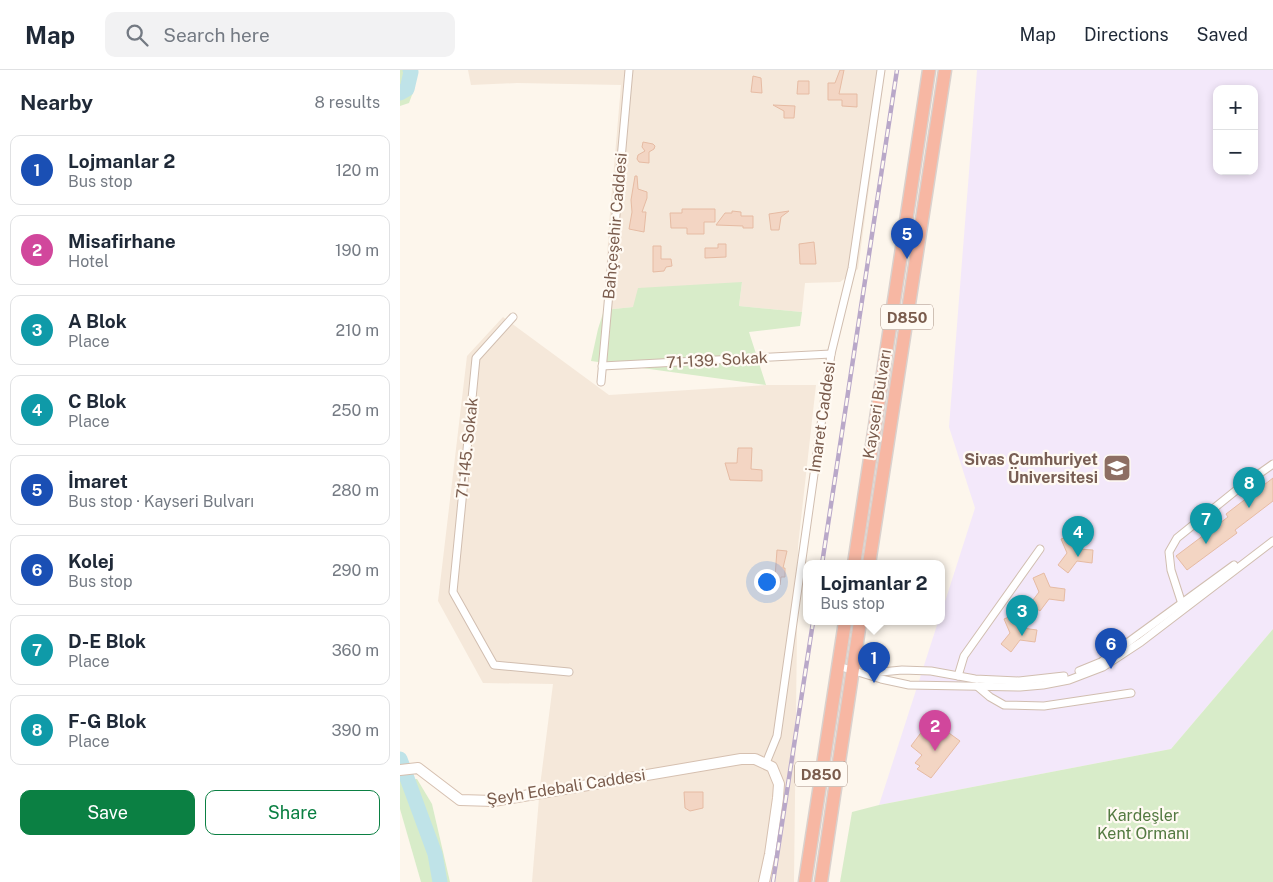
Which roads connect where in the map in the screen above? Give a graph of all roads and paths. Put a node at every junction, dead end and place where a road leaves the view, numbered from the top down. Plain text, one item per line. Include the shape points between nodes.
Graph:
1 (629, 70) edge
2 (881, 70) edge
3 (929, 70) edge
4 (945, 70) edge
5 (513, 317) dead end
6 (831, 354) junction
7 (602, 366) junction
8 (601, 382) dead end
9 (1273, 464) edge
10 (1273, 535) edge
11 (1273, 541) edge
12 (1040, 549) dead end
13 (855, 560) edge
14 (870, 560) edge
15 (1182, 604) junction
16 (845, 625) edge
17 (860, 625) edge
18 (838, 666) junction
19 (852, 670) junction
20 (569, 672) dead end
21 (868, 674) junction
22 (958, 676) junction
23 (977, 686) junction
24 (1131, 694) dead end
25 (766, 763) junction
26 (400, 770) edge
27 (764, 882) edge
28 (805, 882) edge
29 (821, 882) edge

1 - 7 street, Bahçeşehir Caddesi
2 - 6 street, İmaret Caddesi via 852,268
3 - 13 highway, Kayseri Bulvarı / D850
4 - 14 highway, Kayseri Bulvarı / D850
5 - 20 street, 71-145. Sokak via 476,358 453,592 494,665
6 - 7 street, 71-139. Sokak
6 - 25 street, İmaret Caddesi via 777,736
7 - 8 street, Bahçeşehir Caddesi
9 - 15 street via 1177,538 1169,552
10 - 15 street
11 - 23 street via 1141,642 1103,667 1069,680 1043,685
12 - 22 street via 964,656
15 - 22 street via 1101,662 1068,676 1019,681
16 - 18 highway, D850
17 - 19 highway, D850
18 - 19 street
18 - 28 highway, D850
19 - 21 street
19 - 29 highway, D850
21 - 22 street via 902,670
21 - 23 street via 909,685
23 - 24 street via 1004,705 1044,706
25 - 26 street, Şeyh Edebali Caddesi via 741,759 494,801 460,800 418,768
25 - 27 street via 776,775 779,791

